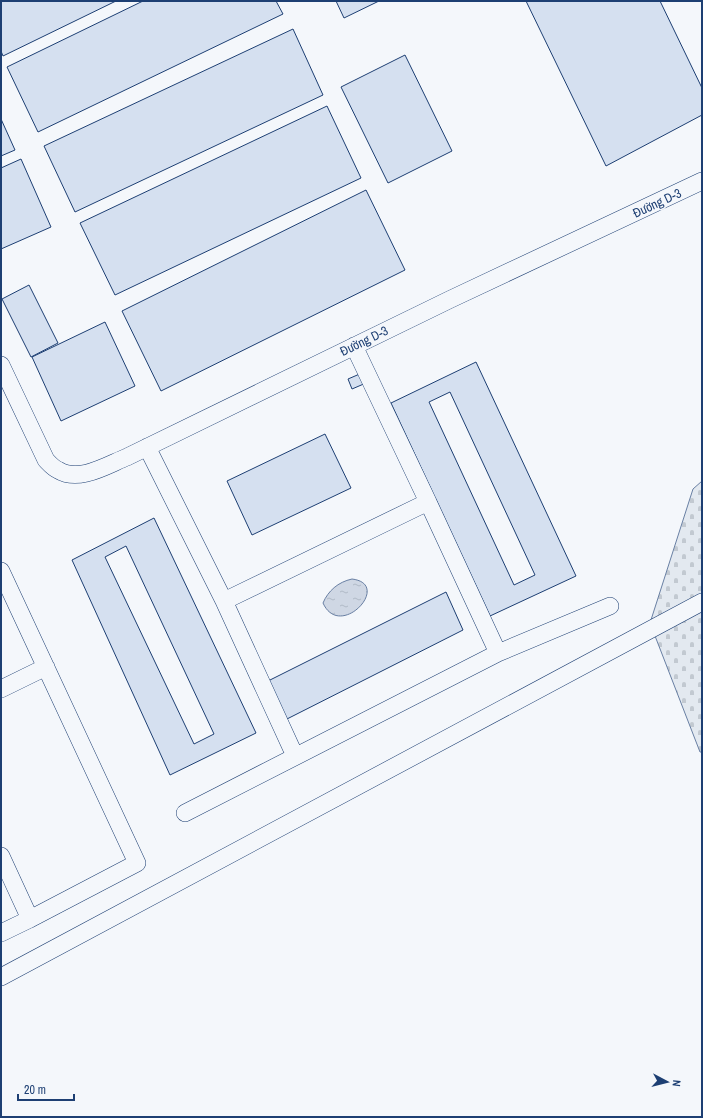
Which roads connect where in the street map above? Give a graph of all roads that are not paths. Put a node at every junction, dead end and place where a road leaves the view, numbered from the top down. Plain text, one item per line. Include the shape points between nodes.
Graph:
1 (702, 181) edge
2 (354, 346) junction
3 (1, 365) edge
4 (147, 447) junction
5 (428, 502) junction
6 (1, 571) edge
7 (224, 601) junction
8 (702, 602) edge
9 (610, 606) dead end
10 (498, 653) junction
11 (46, 667) junction
12 (1, 689) edge
13 (295, 756) junction
14 (185, 813) dead end
15 (1, 856) edge
16 (30, 919) junction
17 (1, 933) edge
18 (1, 977) edge

1 - 2 street, Đường D-3
2 - 4 street, Đường D-3
2 - 5 street
3 - 4 street, Đường D-3 via 46,460 56,470 74,475 85,473
4 - 7 street
5 - 7 street
5 - 10 street
6 - 11 street
7 - 13 street
8 - 18 street
9 - 10 street
10 - 13 street
11 - 12 street
11 - 16 street via 137,863
13 - 14 street
15 - 16 street
16 - 17 street

